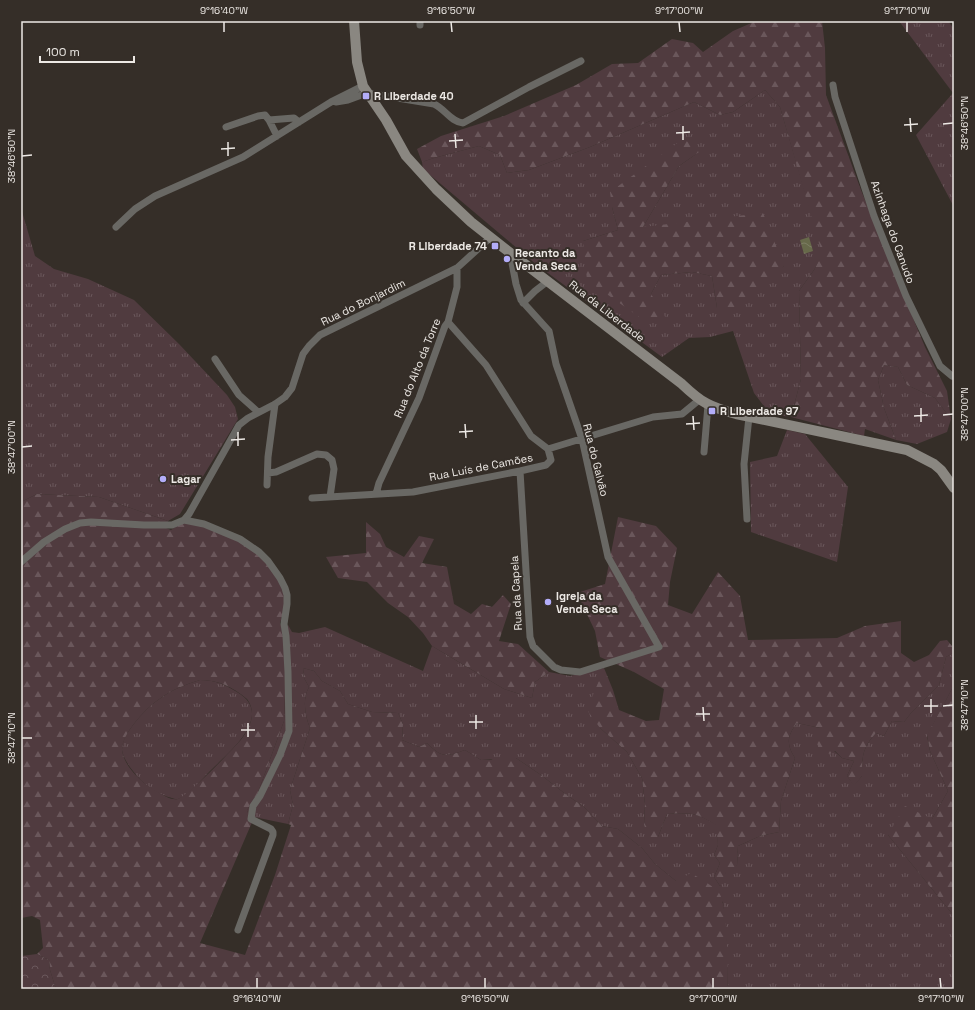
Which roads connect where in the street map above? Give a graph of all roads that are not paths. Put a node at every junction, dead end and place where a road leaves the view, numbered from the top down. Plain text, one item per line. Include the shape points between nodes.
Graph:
1 (354, 21) edge
2 (581, 61) dead end
3 (833, 85) dead end
4 (365, 90) junction
5 (269, 120) junction
6 (299, 122) junction
7 (226, 127) dead end
8 (277, 136) junction
9 (116, 227) dead end
10 (491, 237) junction
11 (513, 255) junction
12 (457, 268) junction
13 (548, 281) junction
14 (523, 303) junction
15 (448, 322) junction
16 (215, 359) dead end
17 (952, 376) dead end
18 (704, 402) junction
19 (274, 404) junction
20 (258, 412) junction
21 (749, 417) junction
22 (582, 439) junction
23 (548, 449) junction
24 (704, 452) dead end
25 (941, 470) junction
26 (520, 471) junction
27 (268, 473) junction
28 (954, 476) edge
29 (267, 485) dead end
30 (954, 488) edge
31 (376, 494) junction
32 (330, 497) junction
33 (312, 498) dead end
34 (747, 518) dead end
35 (184, 520) junction
36 (21, 562) edge
37 (659, 647) joint
38 (238, 930) dead end

1 - 4 street, Rua da Liberdade via 357,62
2 - 4 street via 463,123 457,123 434,104
3 - 17 street, Azinhaga do Canudo via 874,216 906,296 940,366
4 - 6 street via 348,100 328,104
4 - 10 street, Rua da Liberdade via 386,120 406,156 436,189
5 - 6 street via 294,118
5 - 7 street via 265,115 258,116
5 - 8 street
6 - 8 street
8 - 9 street via 243,157 155,196 135,209
10 - 11 street, Rua da Liberdade
10 - 12 street, Rua do Bonjardim
11 - 13 street, Rua da Liberdade
11 - 14 street, Rua do Galvão via 516,284
12 - 15 street, Rua do Alto da Torre via 457,287
12 - 19 street, Rua do Bonjardim via 320,335 304,354 292,388 285,398
13 - 14 street
13 - 18 street, Rua da Liberdade
14 - 22 street, Rua do Galvão via 549,331 556,364
15 - 23 street via 486,365 531,436
15 - 31 street, Rua do Alto da Torre via 419,398
16 - 20 street via 239,395
18 - 21 street, Rua da Liberdade via 716,409
18 - 22 street via 682,414 653,417
18 - 24 street
19 - 20 street, Rua do Bonjardim
19 - 27 street
20 - 35 street, Rua do Bonjardim via 239,425
21 - 25 street, Rua da Liberdade via 907,450 928,460
21 - 34 street via 744,464
22 - 23 street
22 - 37 street, Rua do Galvão via 608,556
23 - 26 street, Rua Luís de Camões via 551,460 546,465
25 - 28 street
25 - 30 street, Rua da Liberdade
26 - 31 street, Rua Luís de Camões via 413,492
26 - 37 street, Rua da Capela via 530,637 533,646 554,667 580,672
27 - 29 street
27 - 32 street via 318,454 326,456 332,460 334,469
31 - 32 street, Rua Luís de Camões
32 - 33 street, Rua Luís de Camões
35 - 36 street via 172,525 80,523 44,542
35 - 38 street via 204,524 240,539 259,552 280,578 287,595 284,624 289,731 280,755 253,806 251,819 271,829 273,835

